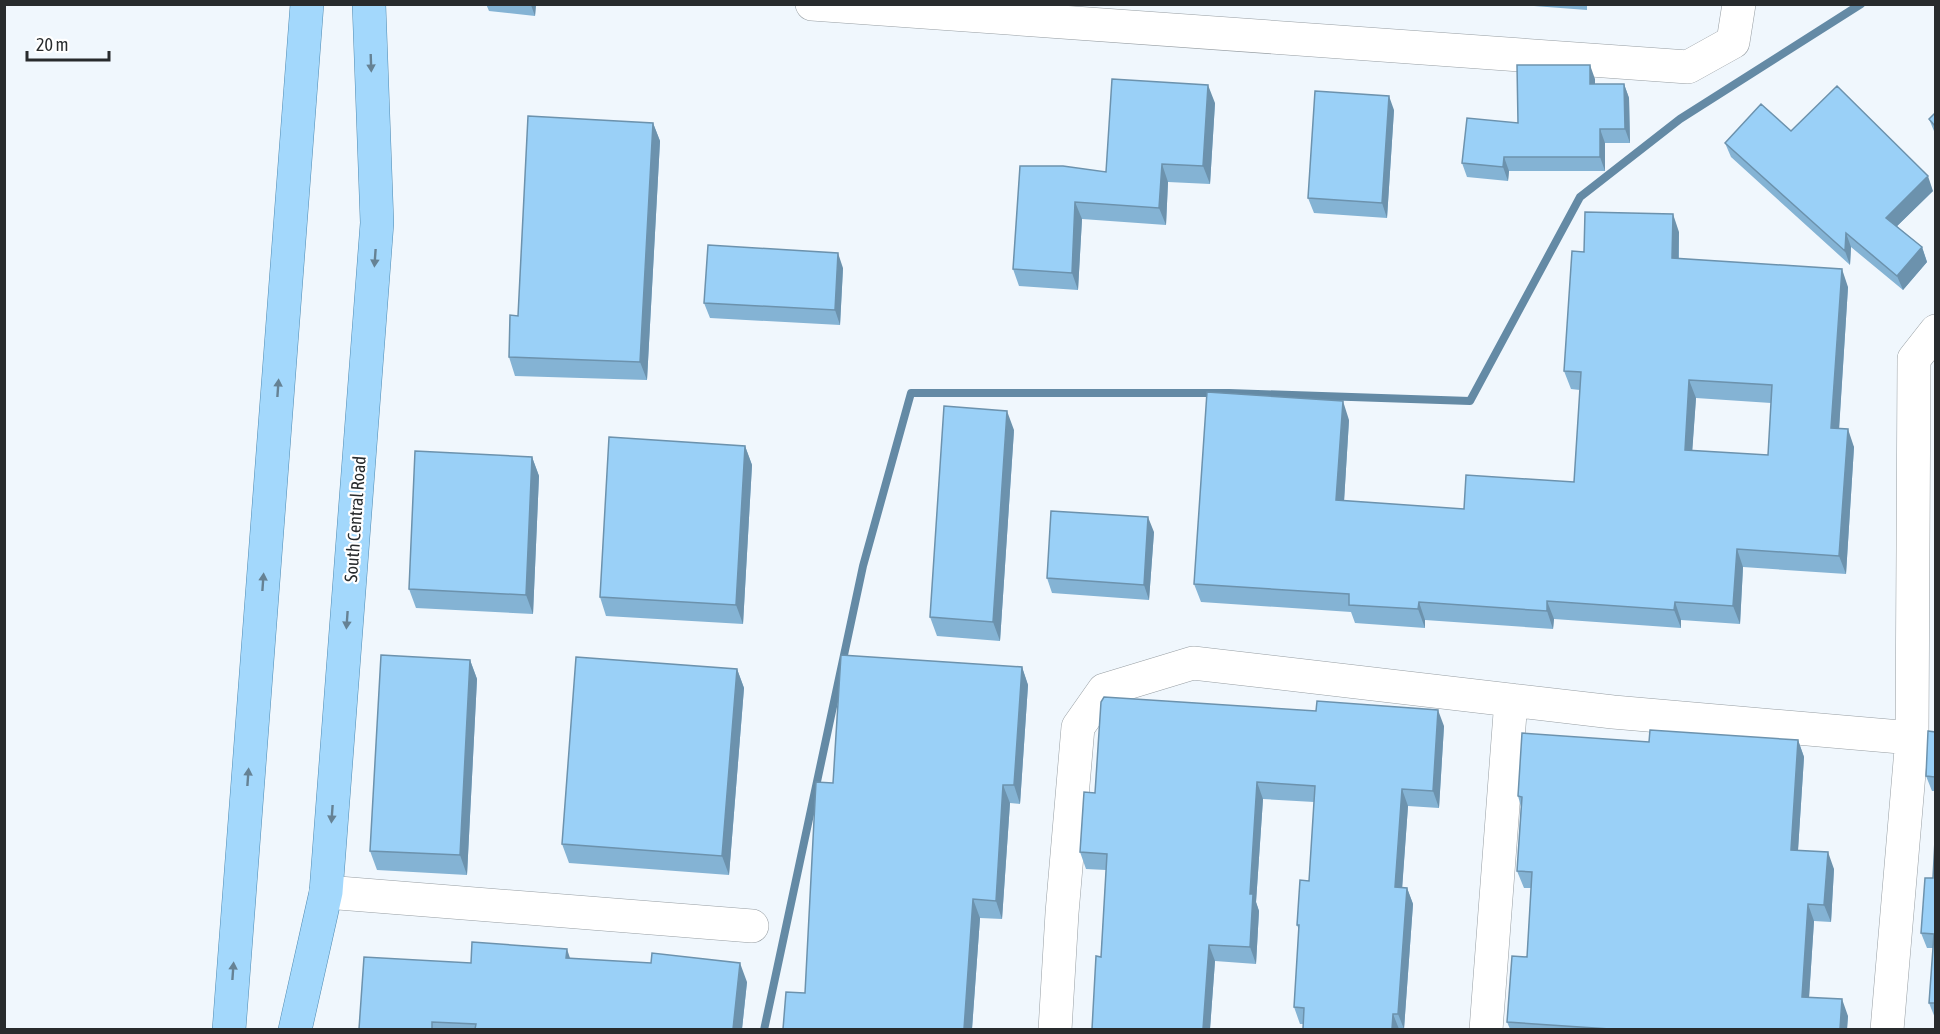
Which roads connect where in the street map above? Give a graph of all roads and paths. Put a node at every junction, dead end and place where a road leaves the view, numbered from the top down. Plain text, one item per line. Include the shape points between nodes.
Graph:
1 (307, 4) edge
2 (369, 4) edge
3 (812, 4) edge
4 (1739, 4) edge
5 (1935, 331) edge
6 (1511, 700) junction
7 (1912, 738) junction
8 (326, 892) junction
9 (752, 926) dead end
10 (229, 1029) edge
11 (296, 1029) edge
12 (1055, 1029) edge
13 (1486, 1029) edge
14 (1887, 1029) edge

10 -> 1 main road
2 -> 8 main road, South Central Road via 377,223
3 - 4 street via 1688,67 1733,42
5 - 7 street via 1914,359
6 - 7 street
6 - 12 street via 1193,663 1104,690 1078,727
6 - 13 street
7 - 14 street
8 - 9 street
8 - 11 main road, South Central Road

